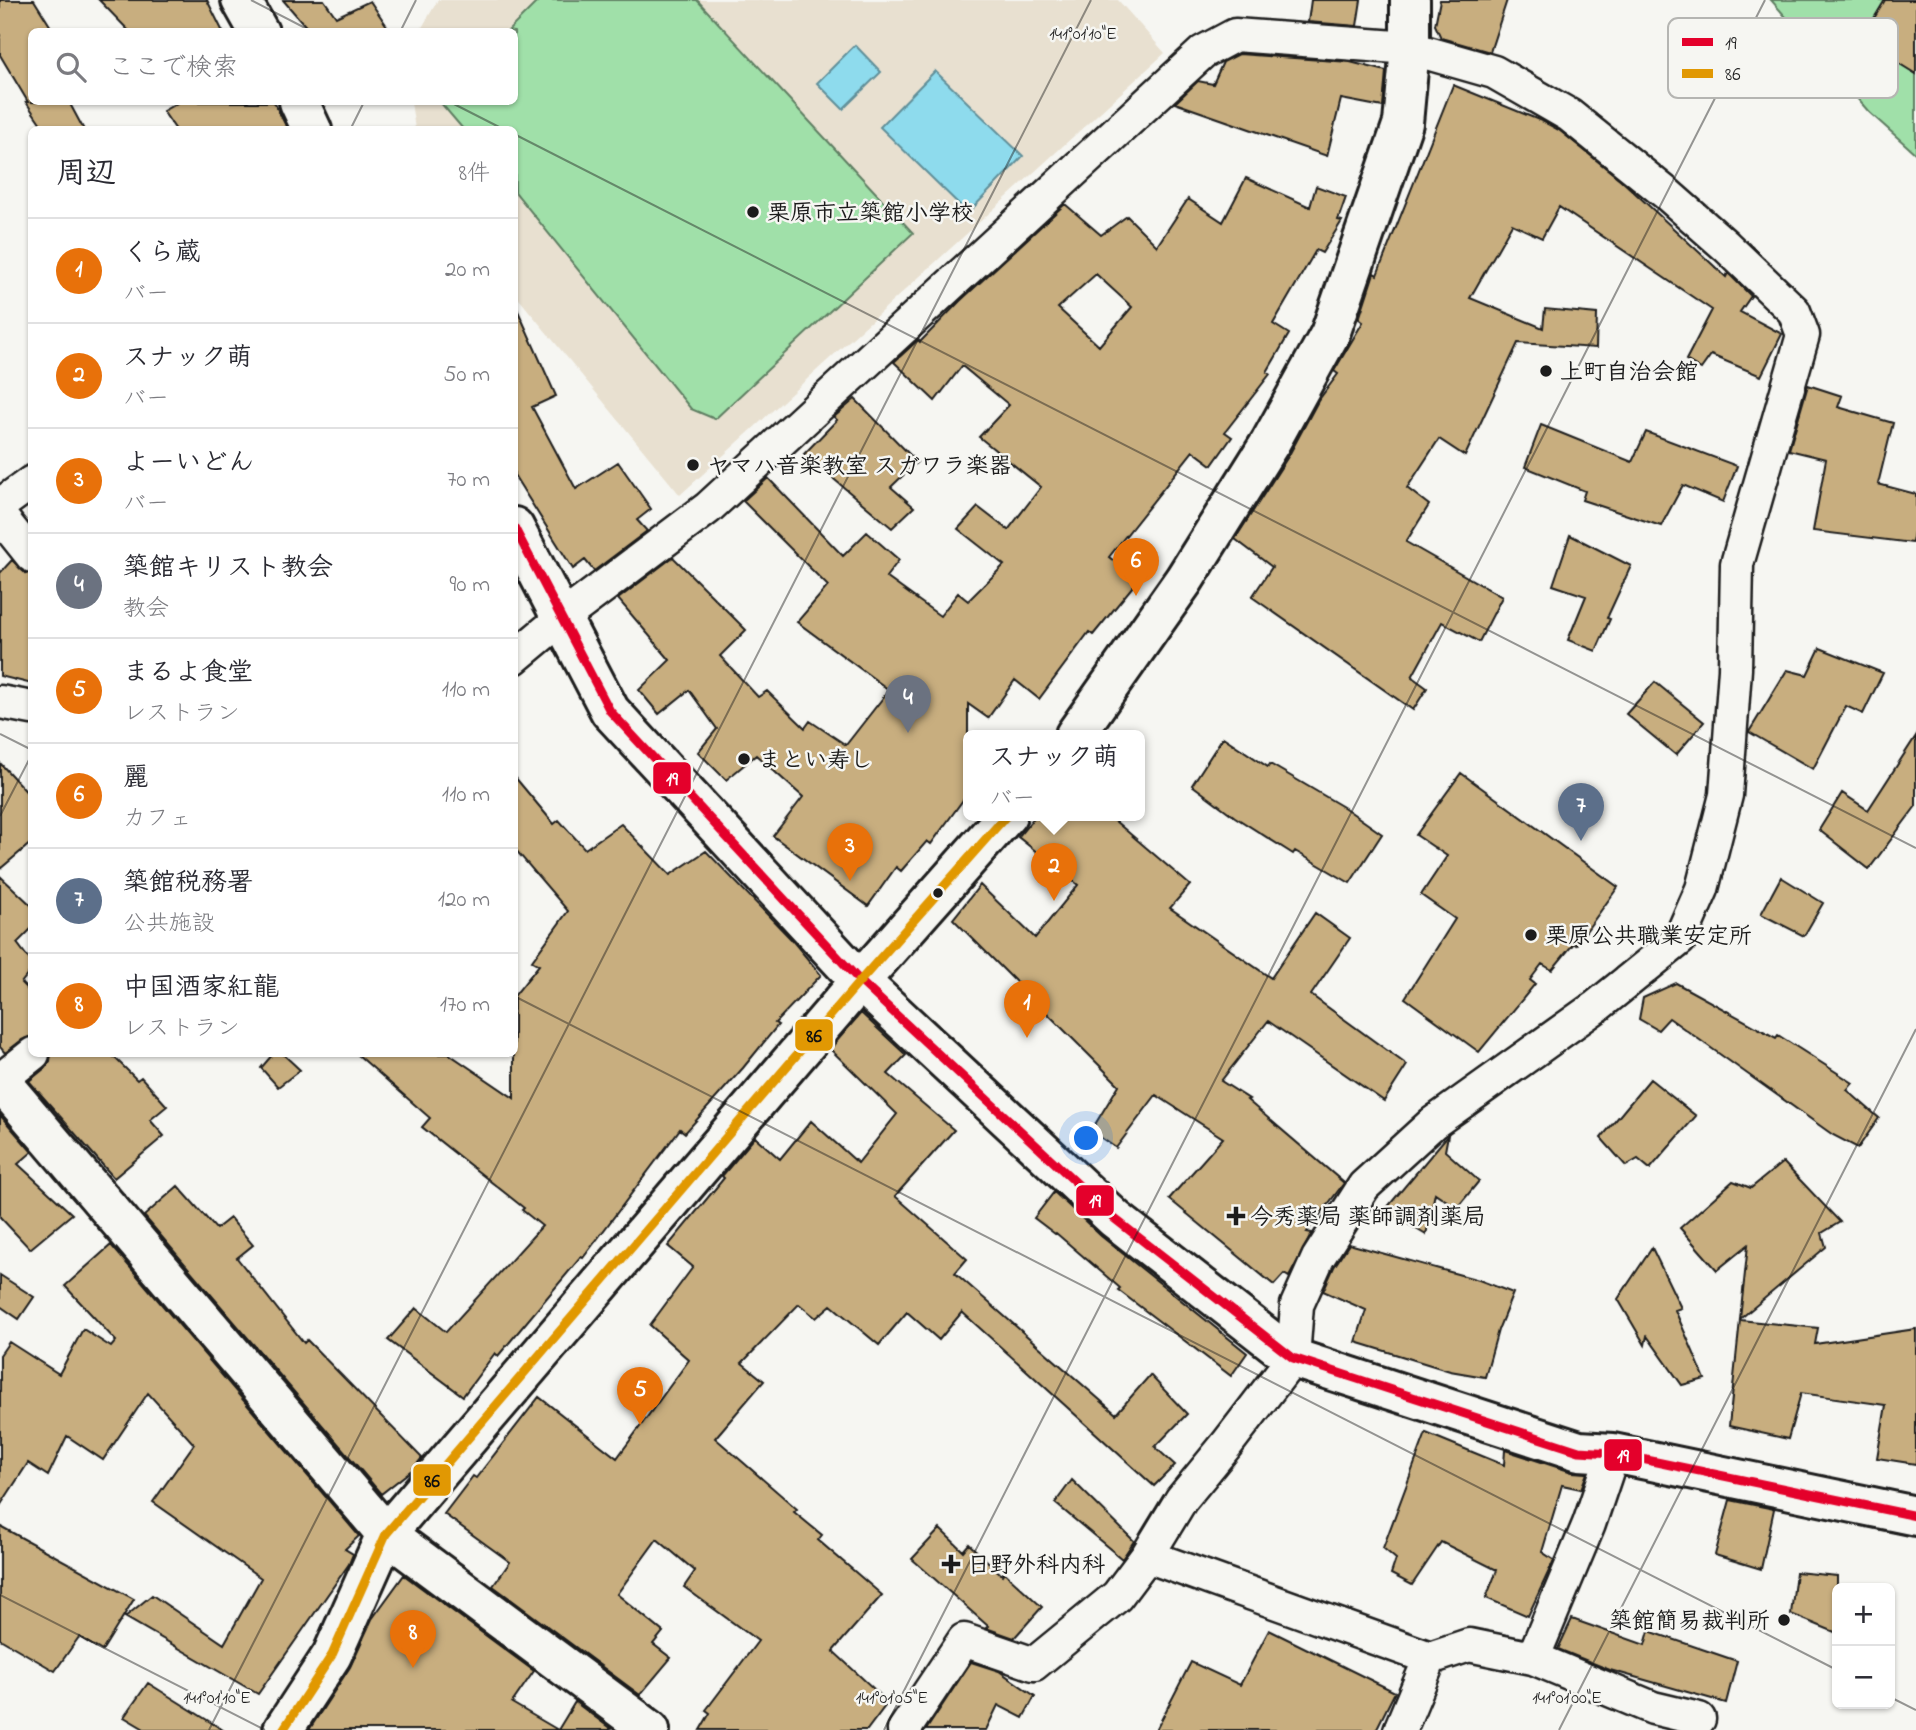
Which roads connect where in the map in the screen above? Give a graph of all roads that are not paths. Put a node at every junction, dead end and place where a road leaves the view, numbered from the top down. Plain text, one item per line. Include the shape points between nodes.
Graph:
1 (241, 0) edge
2 (1410, 0) edge
3 (258, 28) edge
4 (1410, 48) junction
5 (300, 105) edge
6 (310, 126) edge
7 (28, 485) edge
8 (0, 505) edge
9 (0, 516) edge
10 (518, 535) edge
11 (28, 551) edge
12 (562, 618) junction
13 (518, 654) edge
14 (0, 702) edge
15 (28, 707) edge
16 (1078, 730) edge
17 (1002, 821) edge
18 (860, 981) junction
19 (29, 1057) edge
20 (0, 1081) edge
21 (1293, 1358) junction
22 (1613, 1453) junction
23 (1916, 1516) edge
24 (386, 1534) junction
25 (1147, 1556) junction
26 (1430, 1658) junction
27 (1534, 1658) junction
28 (1699, 1719) dead end
29 (283, 1730) edge
30 (650, 1730) edge
31 (904, 1730) edge
32 (1400, 1730) edge

1 - 3 street
2 - 4 street
4 - 12 street via 1235,35 1202,52 708,508
4 - 16 street via 1403,123 1330,334 1270,443 1191,568
4 - 21 street via 1494,72 1569,115 1726,247 1794,311 1803,335 1737,564 1726,795 1702,889 1679,939 1597,1006 1433,1123 1364,1186 1318,1258 1297,1305
5 - 6 street
7 - 8 street
9 - 11 street
10 - 12 street
12 - 13 street
12 - 18 street via 610,711
14 - 15 street
17 - 18 street
18 - 21 street via 1115,1219
18 - 24 street
19 - 20 street
20 - 24 street
21 - 22 street via 1579,1451
21 - 25 street via 1181,1500
22 - 23 street
22 - 27 street
24 - 29 street via 332,1655
24 - 30 street
25 - 26 street
25 - 31 street via 1117,1596 1034,1664 964,1640
26 - 27 street via 1469,1645
26 - 32 street
27 - 28 street via 1653,1708

